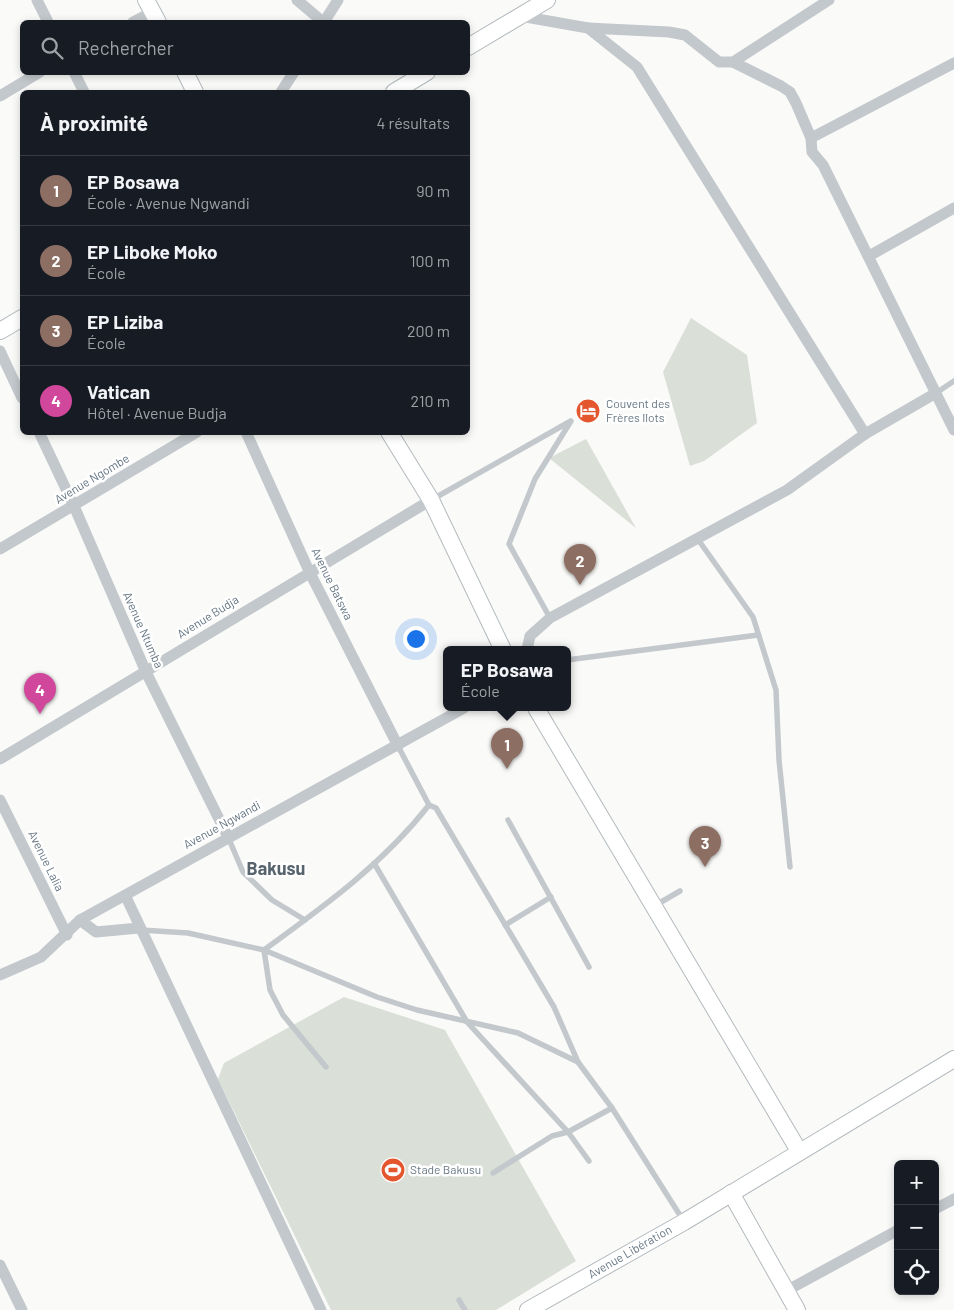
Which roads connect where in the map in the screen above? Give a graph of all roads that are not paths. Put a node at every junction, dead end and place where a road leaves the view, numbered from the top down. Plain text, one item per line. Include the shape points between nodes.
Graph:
1 (37, 0) edge
2 (297, 0) edge
3 (338, 0) edge
4 (547, 0) edge
5 (829, 0) edge
6 (152, 12) edge
7 (520, 16) junction
8 (47, 20) edge
9 (137, 20) edge
10 (322, 20) edge
11 (325, 20) edge
12 (588, 28) junction
13 (470, 46) edge
14 (733, 62) junction
15 (954, 63) edge
16 (35, 75) edge
17 (76, 75) edge
18 (186, 75) edge
19 (292, 75) edge
20 (421, 75) edge
21 (83, 90) edge
22 (194, 90) edge
23 (282, 90) edge
24 (397, 90) edge
25 (0, 96) edge
26 (811, 138) junction
27 (954, 208) edge
28 (868, 256) junction
29 (20, 319) edge
30 (0, 331) edge
31 (0, 351) edge
32 (954, 380) edge
33 (936, 393) junction
34 (20, 394) edge
35 (954, 430) edge
36 (865, 434) junction
37 (40, 435) edge
38 (192, 435) edge
39 (247, 435) edge
40 (391, 435) edge
41 (431, 500) junction
42 (74, 506) junction
43 (698, 538) junction
44 (0, 549) edge
45 (309, 571) junction
46 (550, 618) junction
47 (758, 635) junction
48 (502, 646) edge
49 (528, 646) edge
50 (571, 659) edge
51 (146, 672) junction
52 (459, 711) edge
53 (538, 711) edge
54 (398, 746) junction
55 (0, 759) edge
56 (0, 800) edge
57 (428, 805) junction
58 (508, 820) dead end
59 (228, 837) junction
60 (374, 863) junction
61 (790, 867) dead end
62 (680, 891) dead end
63 (126, 896) junction
64 (551, 897) junction
65 (653, 907) junction
66 (80, 920) junction
67 (305, 920) junction
68 (505, 925) junction
69 (139, 928) junction
70 (67, 935) junction
71 (264, 950) junction
72 (589, 967) dead end
73 (0, 975) edge
74 (467, 1022) junction
75 (954, 1058) edge
76 (578, 1062) junction
77 (326, 1067) dead end
78 (612, 1108) junction
79 (568, 1132) junction
80 (799, 1151) junction
81 (589, 1161) dead end
82 (493, 1173) dead end
83 (731, 1193) junction
84 (954, 1199) edge
85 (939, 1207) edge
86 (684, 1222) junction
87 (894, 1232) edge
88 (0, 1265) edge
89 (786, 1292) junction
90 (460, 1300) dead end
91 (22, 1310) edge
92 (321, 1310) edge
93 (465, 1310) edge
94 (528, 1310) edge
95 (797, 1310) edge

1 - 8 street
2 - 10 street
3 - 11 street
4 - 7 street
5 - 14 street
6 - 9 street
7 - 12 street
7 - 13 street
12 - 14 street via 685,35 719,62
12 - 36 street via 637,67
14 - 26 street via 790,92
15 - 26 street
16 - 25 street
17 - 21 street
18 - 22 street
19 - 23 street
20 - 24 street
26 - 28 street via 812,152 823,165
27 - 28 street
28 - 33 street
29 - 30 street
31 - 34 street
32 - 33 lane
33 - 35 street
33 - 36 street
36 - 43 street via 787,490
37 - 42 street, Avenue Ntumba
38 - 42 street, Avenue Ngombe
39 - 45 street, Avenue Batswa
40 - 41 street
41 - 45 street, Avenue Budja
41 - 46 lane via 571,421 535,479 509,544
41 - 48 street
42 - 44 street, Avenue Ngombe
42 - 51 street, Avenue Ntumba
43 - 46 street
43 - 47 lane via 752,617
45 - 51 street, Avenue Budja
45 - 54 street, Avenue Batswa
46 - 49 street via 530,636
47 - 50 lane
47 - 61 lane via 776,690
51 - 55 street, Avenue Budja
51 - 59 street, Avenue Ntumba
52 - 54 street, Avenue Ngwandi
53 - 65 street
54 - 57 lane
54 - 59 street, Avenue Ngwandi
56 - 70 street, Avenue Lalia
57 - 60 lane via 408,831
57 - 68 lane via 436,808
58 - 64 lane
59 - 63 street, Avenue Ngwandi
59 - 67 lane via 243,872 272,900
60 - 67 lane via 357,881
60 - 74 lane
62 - 65 lane
63 - 66 street, Avenue Ngwandi
63 - 69 street
64 - 68 lane
64 - 72 lane
65 - 80 street
66 - 69 street via 96,932
66 - 70 street, Avenue Ngwandi
67 - 71 lane
68 - 76 lane via 554,1008
69 - 71 lane via 141,931 188,933
69 - 92 street
70 - 73 street, Avenue Ngwandi via 42,957
71 - 74 lane via 377,997
71 - 77 lane via 270,990 283,1015
74 - 76 lane via 518,1033
74 - 79 lane
75 - 80 street
76 - 78 lane
78 - 79 lane
78 - 86 lane
79 - 81 lane
79 - 82 lane via 552,1136
80 - 83 street, Avenue Libération
83 - 86 street, Avenue Libération
83 - 89 street
84 - 85 street
86 - 94 street, Avenue Libération
87 - 89 street
88 - 91 street
89 - 95 street
90 - 93 lane

